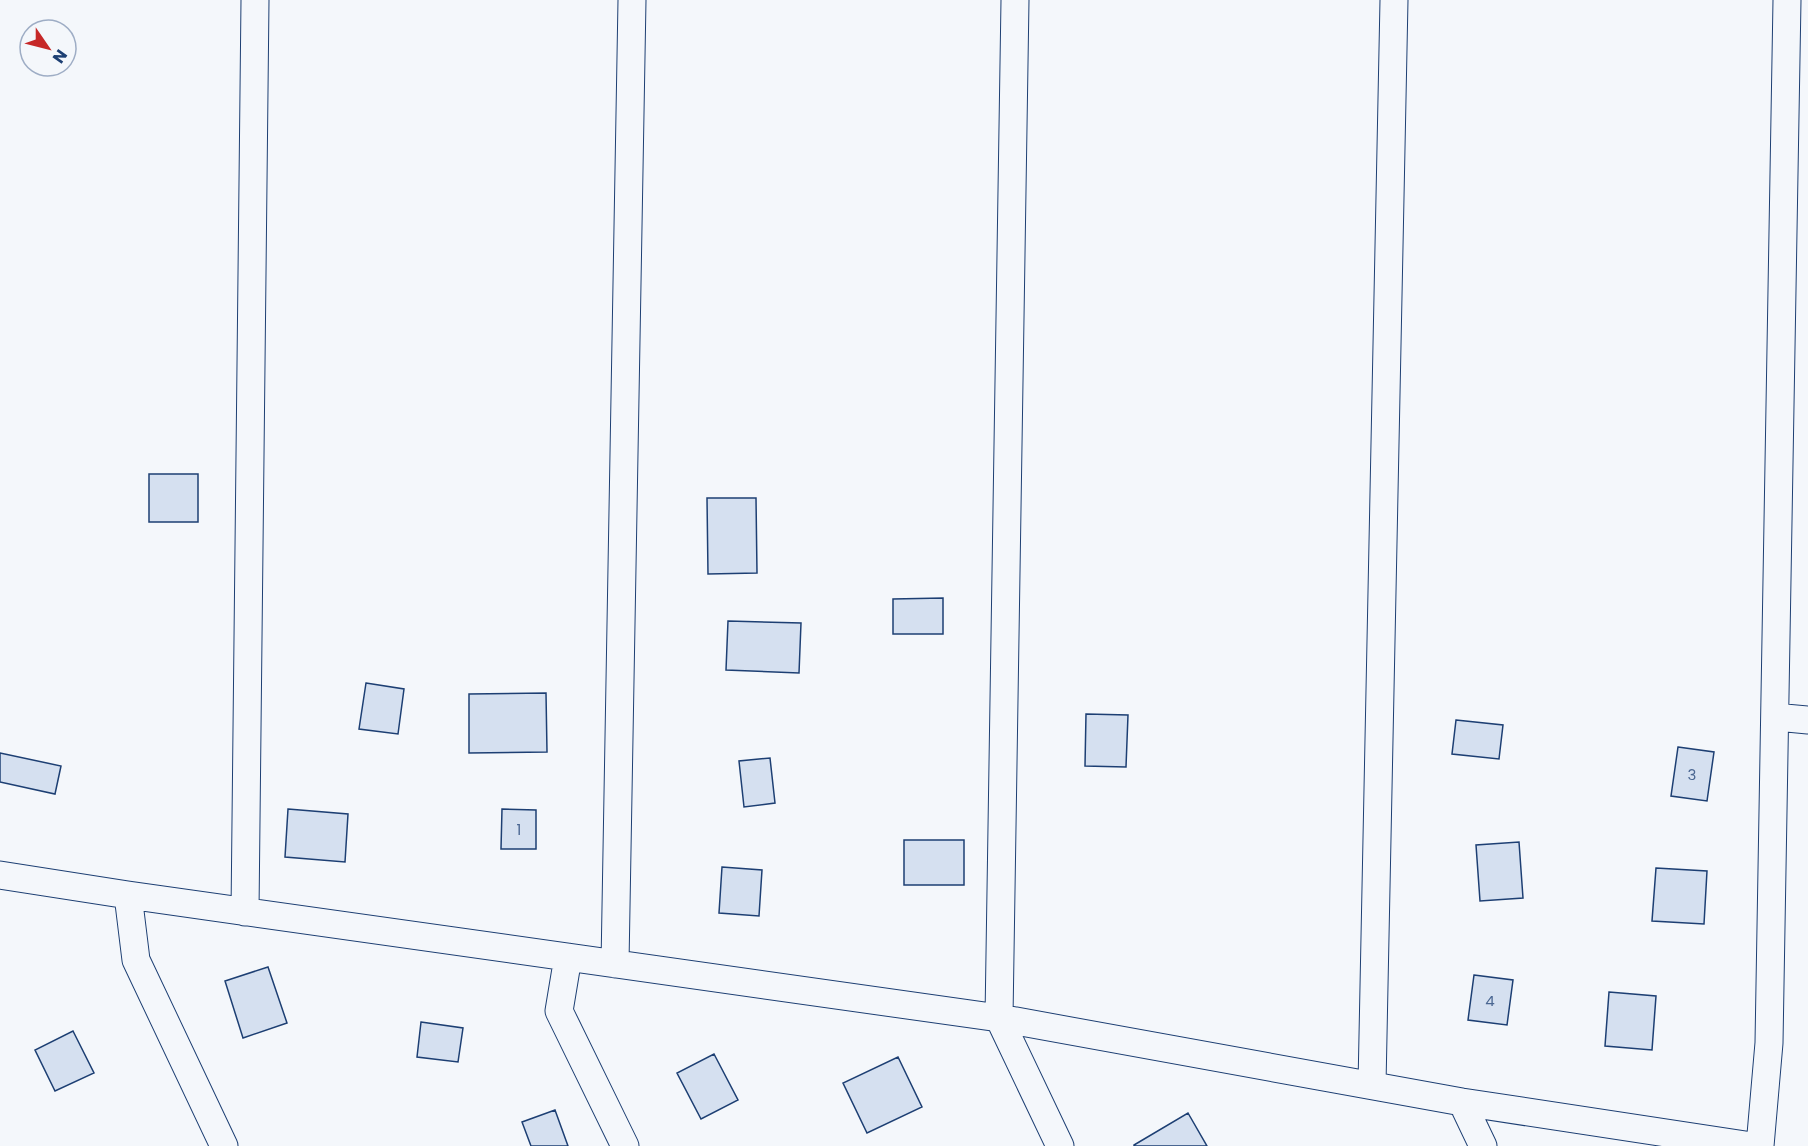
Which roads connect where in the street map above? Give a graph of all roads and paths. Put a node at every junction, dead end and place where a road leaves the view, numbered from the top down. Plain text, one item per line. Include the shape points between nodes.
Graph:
1 (255, 0) edge
2 (632, 0) edge
3 (1015, 0) edge
4 (1394, 0) edge
5 (1787, 0) edge
6 (1774, 717) junction
7 (1808, 720) edge
8 (0, 875) edge
9 (128, 896) junction
10 (245, 912) junction
11 (568, 957) junction
12 (615, 964) junction
13 (999, 1018) junction
14 (1372, 1085) junction
15 (1462, 1102) junction
16 (224, 1146) edge
17 (625, 1146) edge
18 (1060, 1146) edge
19 (1483, 1146) edge
20 (1752, 1146) edge
21 (1760, 1146) edge

1 - 10 street
2 - 12 street
3 - 13 street
4 - 14 street
5 - 6 street
6 - 7 street
6 - 21 street via 1770,1043
8 - 9 street
9 - 10 street
9 - 16 street via 136,960
10 - 11 street
11 - 12 street
11 - 17 street via 559,1011
12 - 13 street
13 - 14 street
13 - 18 street
14 - 15 street
15 - 19 street
15 - 20 street

